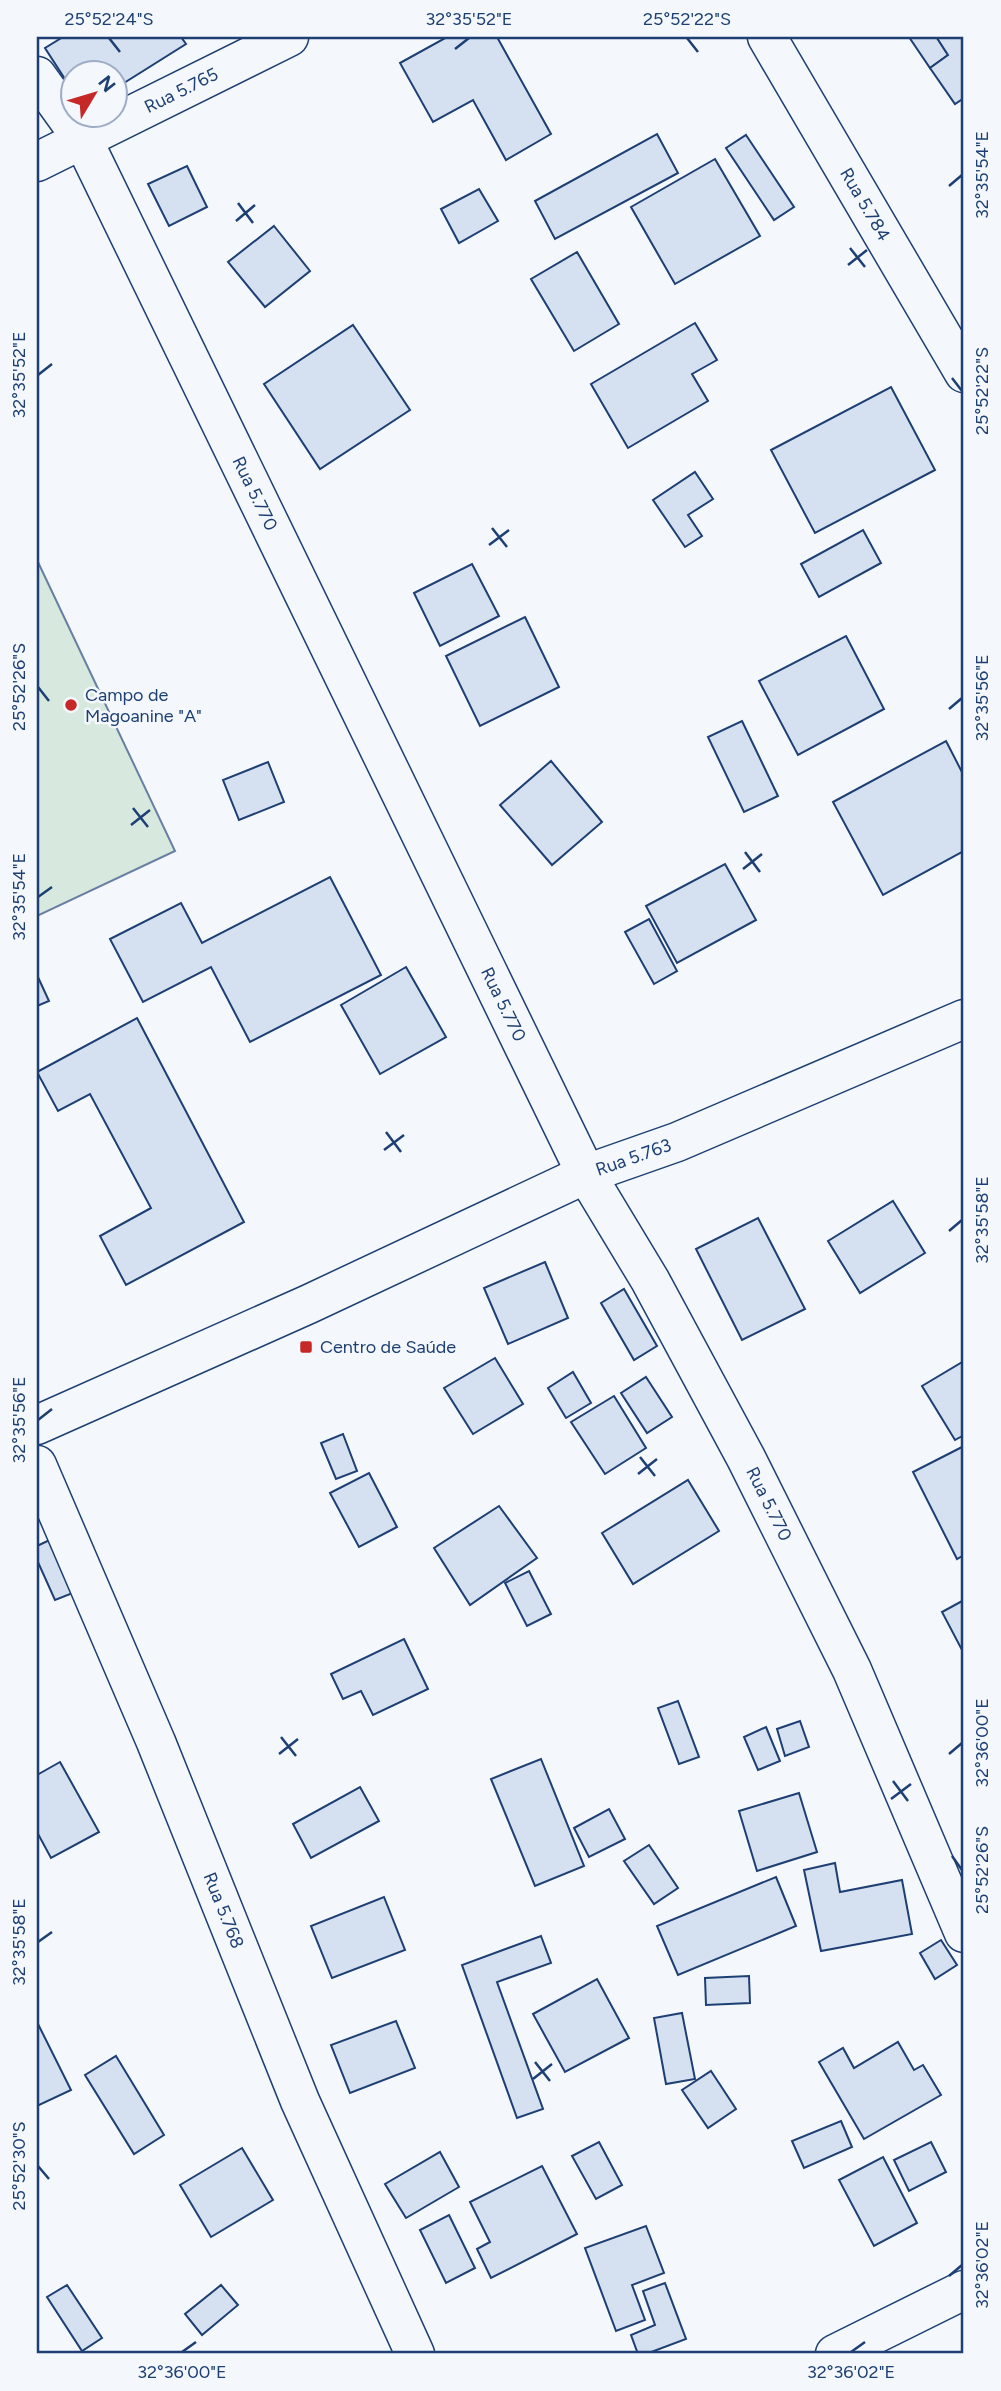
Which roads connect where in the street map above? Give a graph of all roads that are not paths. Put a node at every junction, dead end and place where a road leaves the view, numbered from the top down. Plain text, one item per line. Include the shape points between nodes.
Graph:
1 (289, 37) edge
2 (767, 37) edge
3 (37, 76) edge
4 (83, 140) junction
5 (37, 162) edge
6 (964, 373) edge
7 (964, 1019) edge
8 (586, 1174) junction
9 (37, 1425) edge
10 (37, 1465) edge
11 (964, 1933) edge
12 (964, 2290) edge
13 (415, 2354) edge
14 (835, 2354) edge

1 - 4 street, Rua 5.765
2 - 6 street, Rua 5.784
3 - 4 street, Rua 5.770
4 - 5 street, Rua 5.765
4 - 8 street, Rua 5.770
7 - 8 street, Rua 5.763 via 677,1142
8 - 9 street, Rua 5.763
8 - 11 street, Rua 5.770 via 650,1280 746,1458 852,1670
10 - 13 street, Rua 5.768 via 156,1742 300,2101
12 - 14 street

